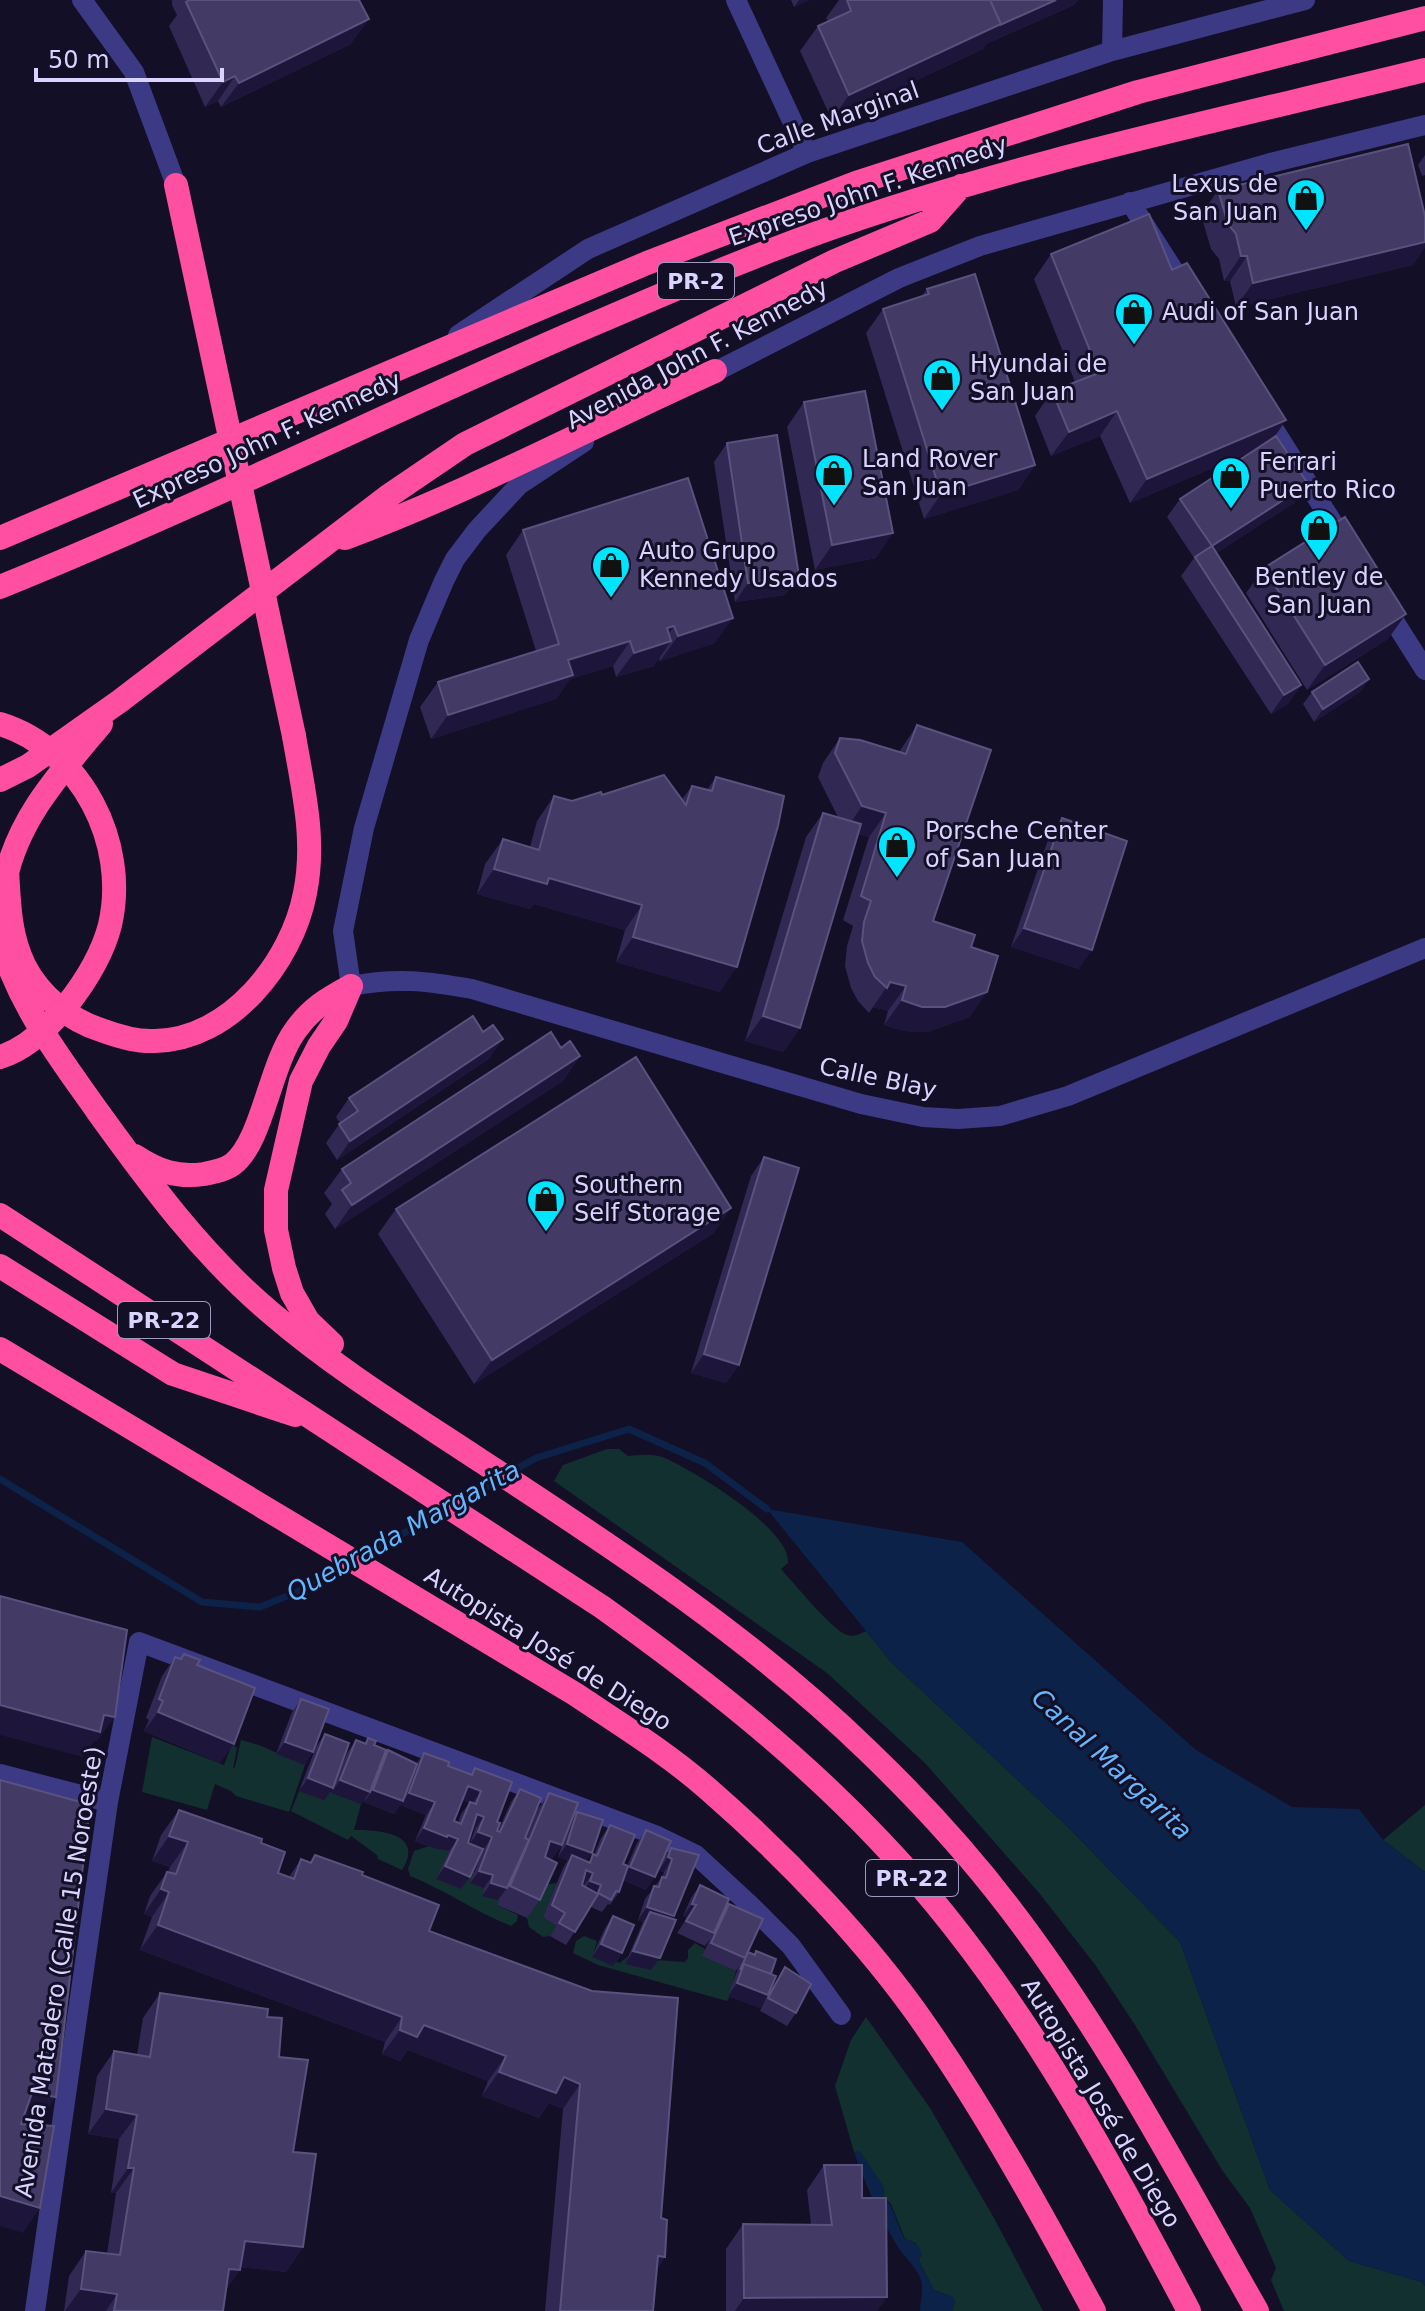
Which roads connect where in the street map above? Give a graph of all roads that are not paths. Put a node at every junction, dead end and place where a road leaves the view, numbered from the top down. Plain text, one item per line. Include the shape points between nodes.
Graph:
1 (82, 0) edge
2 (736, 0) edge
3 (1113, 0) edge
4 (1305, 0) edge
5 (1425, 18) edge
6 (1112, 51) junction
7 (1425, 70) edge
8 (1425, 125) edge
9 (807, 153) junction
10 (963, 184) junction
11 (176, 185) joint
12 (1130, 202) junction
13 (1202, 315) edge
14 (422, 360) junction
15 (715, 371) junction
16 (1250, 392) edge
17 (0, 538) edge
18 (321, 547) junction
19 (1358, 564) edge
20 (0, 587) edge
21 (1375, 590) edge
22 (1425, 670) edge
23 (120, 701) junction
24 (0, 724) edge
25 (0, 780) edge
26 (7, 869) junction
27 (0, 908) edge
28 (0, 940) edge
29 (1425, 948) edge
30 (351, 986) junction
31 (0, 1057) edge
32 (124, 1148) junction
33 (0, 1215) edge
34 (0, 1266) edge
35 (0, 1349) edge
36 (405, 1410) junction
37 (327, 1426) junction
38 (0, 1774) edge
39 (108, 1802) junction
40 (841, 2015) dead end
41 (35, 2311) edge
42 (1094, 2311) edge
43 (1189, 2311) edge
44 (1257, 2311) edge

1 - 11 street via 134,72
2 - 9 street
3 - 6 street
4 - 6 street, Calle Marginal
5 - 14 highway, Expreso John F. Kennedy / PR-2 via 1138,92 856,183 647,263
6 - 9 street, Calle Marginal
7 - 10 highway, Expreso John F. Kennedy / PR-2
8 - 12 street, Avenida John F. Kennedy
9 - 14 street, Calle Marginal via 588,249
10 - 18 highway via 930,221 835,261 465,444
10 - 20 highway, Expreso John F. Kennedy / PR-2 via 666,293
11 - 26 highway, bridge via 294,736 311,841 305,893 297,923 258,986 227,1015 193,1034 154,1042 74,1019 44,993 24,965 10,924
12 - 13 street
12 - 15 street, Avenida John F. Kennedy via 980,246 899,278
14 - 17 highway, Expreso John F. Kennedy / PR-2
15 - 18 highway via 418,511
15 - 30 street, Avenida John F. Kennedy via 588,439 519,485 455,559 419,640 364,828 343,931
16 - 19 street
18 - 23 highway
21 - 22 street
23 - 25 highway
23 - 26 highway via 45,792
24 - 31 highway, bridge via 39,741 81,782 104,827 113,895 110,925 81,988 33,1039
26 - 27 highway
28 - 32 highway via 24,1003
29 - 30 street, Calle Blay via 1068,1096 1000,1116 958,1119 861,1104 472,989 406,979
30 - 32 highway via 319,1003 294,1032 277,1062 250,1142 232,1165 186,1176 161,1171
30 - 36 highway via 301,1081 276,1190 276,1230 292,1293 308,1321
32 - 36 highway via 215,1261 270,1313
33 - 37 highway, Autopista José de Diego / PR-22
34 - 37 highway via 173,1374
35 - 42 highway, Autopista José de Diego via 575,1694 708,1789 854,1936 924,2023 1000,2142
36 - 44 highway via 741,1640 868,1751 969,1858 1044,1957 1137,2099
37 - 43 highway, Autopista José de Diego / PR-22 via 691,1671 784,1749 882,1843 956,1928 1037,2043 1116,2173
38 - 39 street
39 - 40 street, Avenida Matadero (Calle 15 Noroeste) via 139,1642 655,1835 696,1855 791,1946
39 - 41 street, Avenida Matadero (Calle 15 Noroeste)

